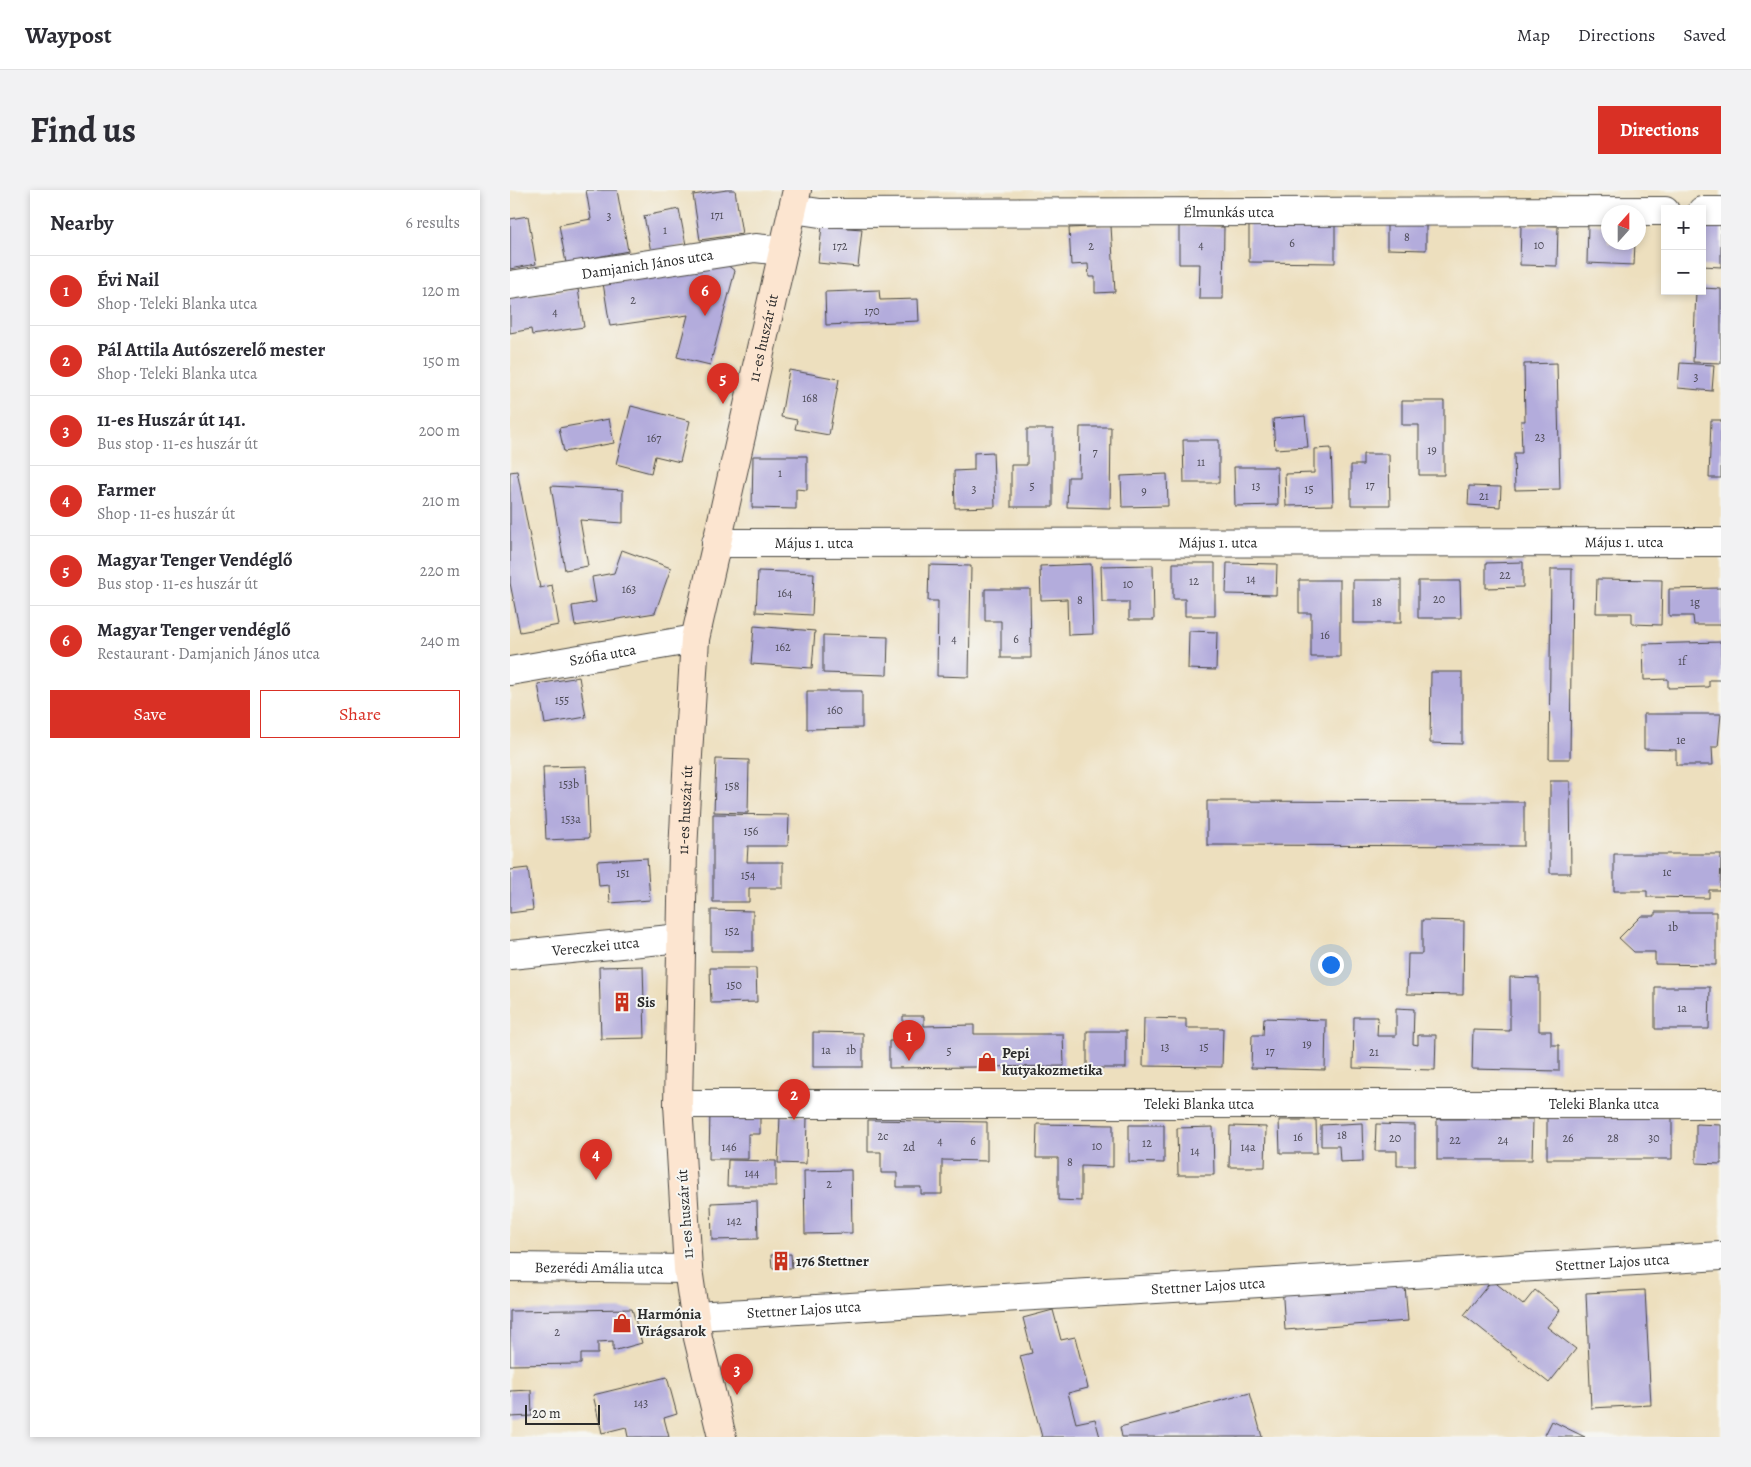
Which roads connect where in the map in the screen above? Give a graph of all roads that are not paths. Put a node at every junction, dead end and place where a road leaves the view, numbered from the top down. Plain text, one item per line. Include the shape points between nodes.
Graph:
1 (795, 199) edge
2 (1661, 211) edge
3 (1706, 211) edge
4 (1721, 211) edge
5 (783, 251) junction
6 (510, 284) edge
7 (1721, 542) edge
8 (716, 543) junction
9 (695, 639) junction
10 (510, 671) edge
11 (681, 938) junction
12 (510, 955) edge
13 (678, 1104) junction
14 (1721, 1104) edge
15 (1721, 1256) edge
16 (510, 1267) edge
17 (688, 1269) junction
18 (695, 1316) junction
19 (722, 1437) edge

1 - 2 street, Élmunkás utca via 820,213
1 - 5 main road, 11-es huszár út
3 - 4 street
5 - 6 street, Damjanich János utca via 755,248
5 - 8 main road, 11-es huszár út
7 - 8 street, Május 1. utca
8 - 9 main road, 11-es huszár út
9 - 10 street, Szófia utca
9 - 11 main road, 11-es huszár út
11 - 12 street, Vereczkei utca
11 - 13 main road, 11-es huszár út
13 - 14 street, Teleki Blanka utca
13 - 17 main road, 11-es huszár út
15 - 18 street, Stettner Lajos utca
16 - 17 street, Bezerédi Amália utca
17 - 18 main road, 11-es huszár út
18 - 19 main road, 11-es huszár út

